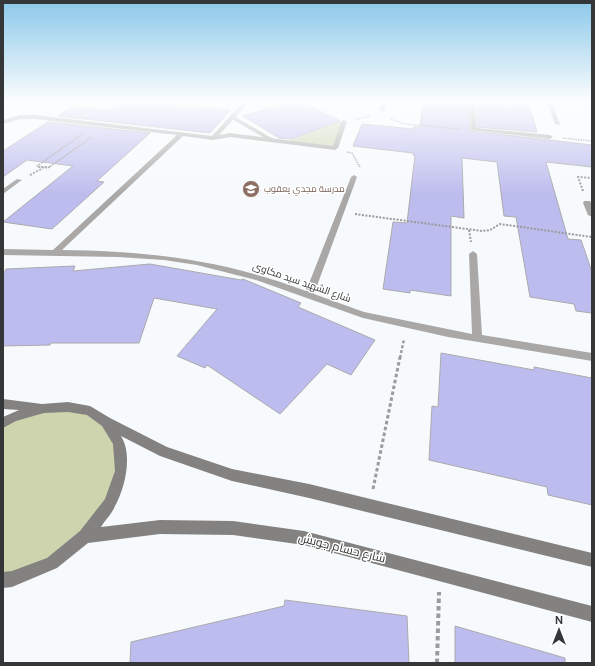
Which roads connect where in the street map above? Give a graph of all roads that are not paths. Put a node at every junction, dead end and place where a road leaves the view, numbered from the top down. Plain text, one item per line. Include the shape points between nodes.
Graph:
1 (173, 133) edge
2 (217, 133) edge
3 (260, 133) edge
4 (340, 133) edge
5 (507, 133) edge
6 (182, 134) junction
7 (550, 137) road end
8 (213, 138) junction
9 (272, 140) junction
10 (354, 177) road end
11 (18, 180) dead end
12 (3, 192) edge
13 (587, 203) road end
14 (592, 216) edge
15 (3, 252) edge
16 (55, 253) junction
17 (473, 254) dead end
18 (309, 296) junction
19 (477, 338) junction
20 (592, 357) edge
21 (3, 404) edge
22 (44, 408) junction
23 (106, 422) junction
24 (3, 423) edge
25 (85, 536) junction
26 (592, 560) edge
27 (3, 580) edge
28 (592, 614) edge

1 - 6 street
2 - 8 street
3 - 9 lane
4 - 9 street via 335,148
5 - 7 street
6 - 8 street
6 - 16 street
8 - 9 street via 226,135
10 - 18 street
11 - 12 street
13 - 14 street
15 - 16 street, شارع الشهيد سيد مكاوى
16 - 18 street, شارع الشهيد سيد مكاوى via 103,253 188,261 229,269
17 - 19 street
18 - 19 street, شارع الشهيد سيد مكاوى via 362,314
19 - 20 street, شارع الشهيد سيد مكاوى
21 - 22 street
22 - 23 street via 68,407 90,411
22 - 24 street via 13,417
23 - 25 street via 119,443 121,471 110,503
23 - 26 street via 164,452 232,475 309,491
25 - 27 street via 52,563 12,579
25 - 28 street, شارع حسام جويش via 160,527 233,528 304,538

